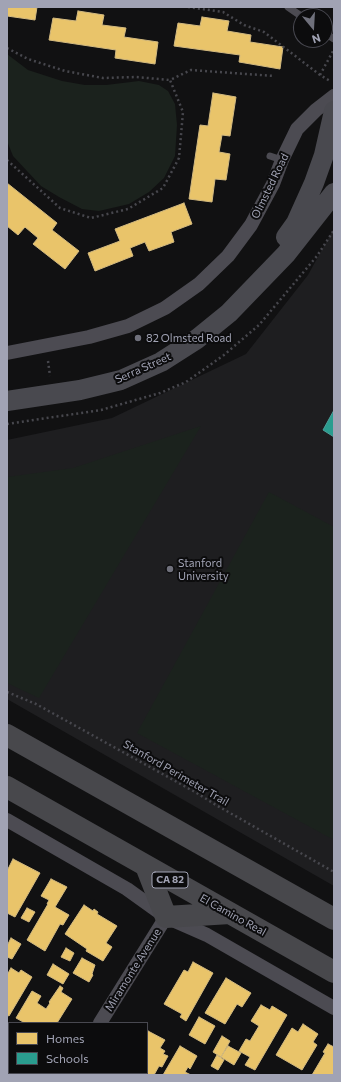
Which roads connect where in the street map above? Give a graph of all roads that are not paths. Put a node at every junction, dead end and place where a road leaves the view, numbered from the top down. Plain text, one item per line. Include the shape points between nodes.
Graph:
1 (334, 96) edge
2 (334, 111) edge
3 (334, 193) edge
4 (255, 286) junction
5 (7, 353) edge
6 (7, 402) edge
7 (7, 735) edge
8 (7, 787) edge
9 (7, 820) edge
10 (146, 866) junction
11 (230, 914) junction
12 (166, 917) junction
13 (334, 919) edge
14 (334, 972) edge
15 (334, 1008) edge
16 (101, 1022) edge

1 - 5 street, Olmsted Road via 297,129 276,158 273,184 251,225 228,256 199,284 165,308 128,326 89,337
2 - 4 street, Serra Street via 324,155 296,223
3 - 4 street, Serra Street via 286,254
4 - 6 street, Serra Street via 229,313 197,339 161,362 121,380 54,395
7 - 13 main road
8 - 10 main road, El Camino Real / CA 82
9 - 12 street via 127,889
10 - 11 main road, El Camino Real / CA 82
10 - 12 main road
11 - 12 main road
11 - 14 main road, El Camino Real / CA 82
12 - 15 street via 207,935
12 - 16 street, Miramonte Avenue

